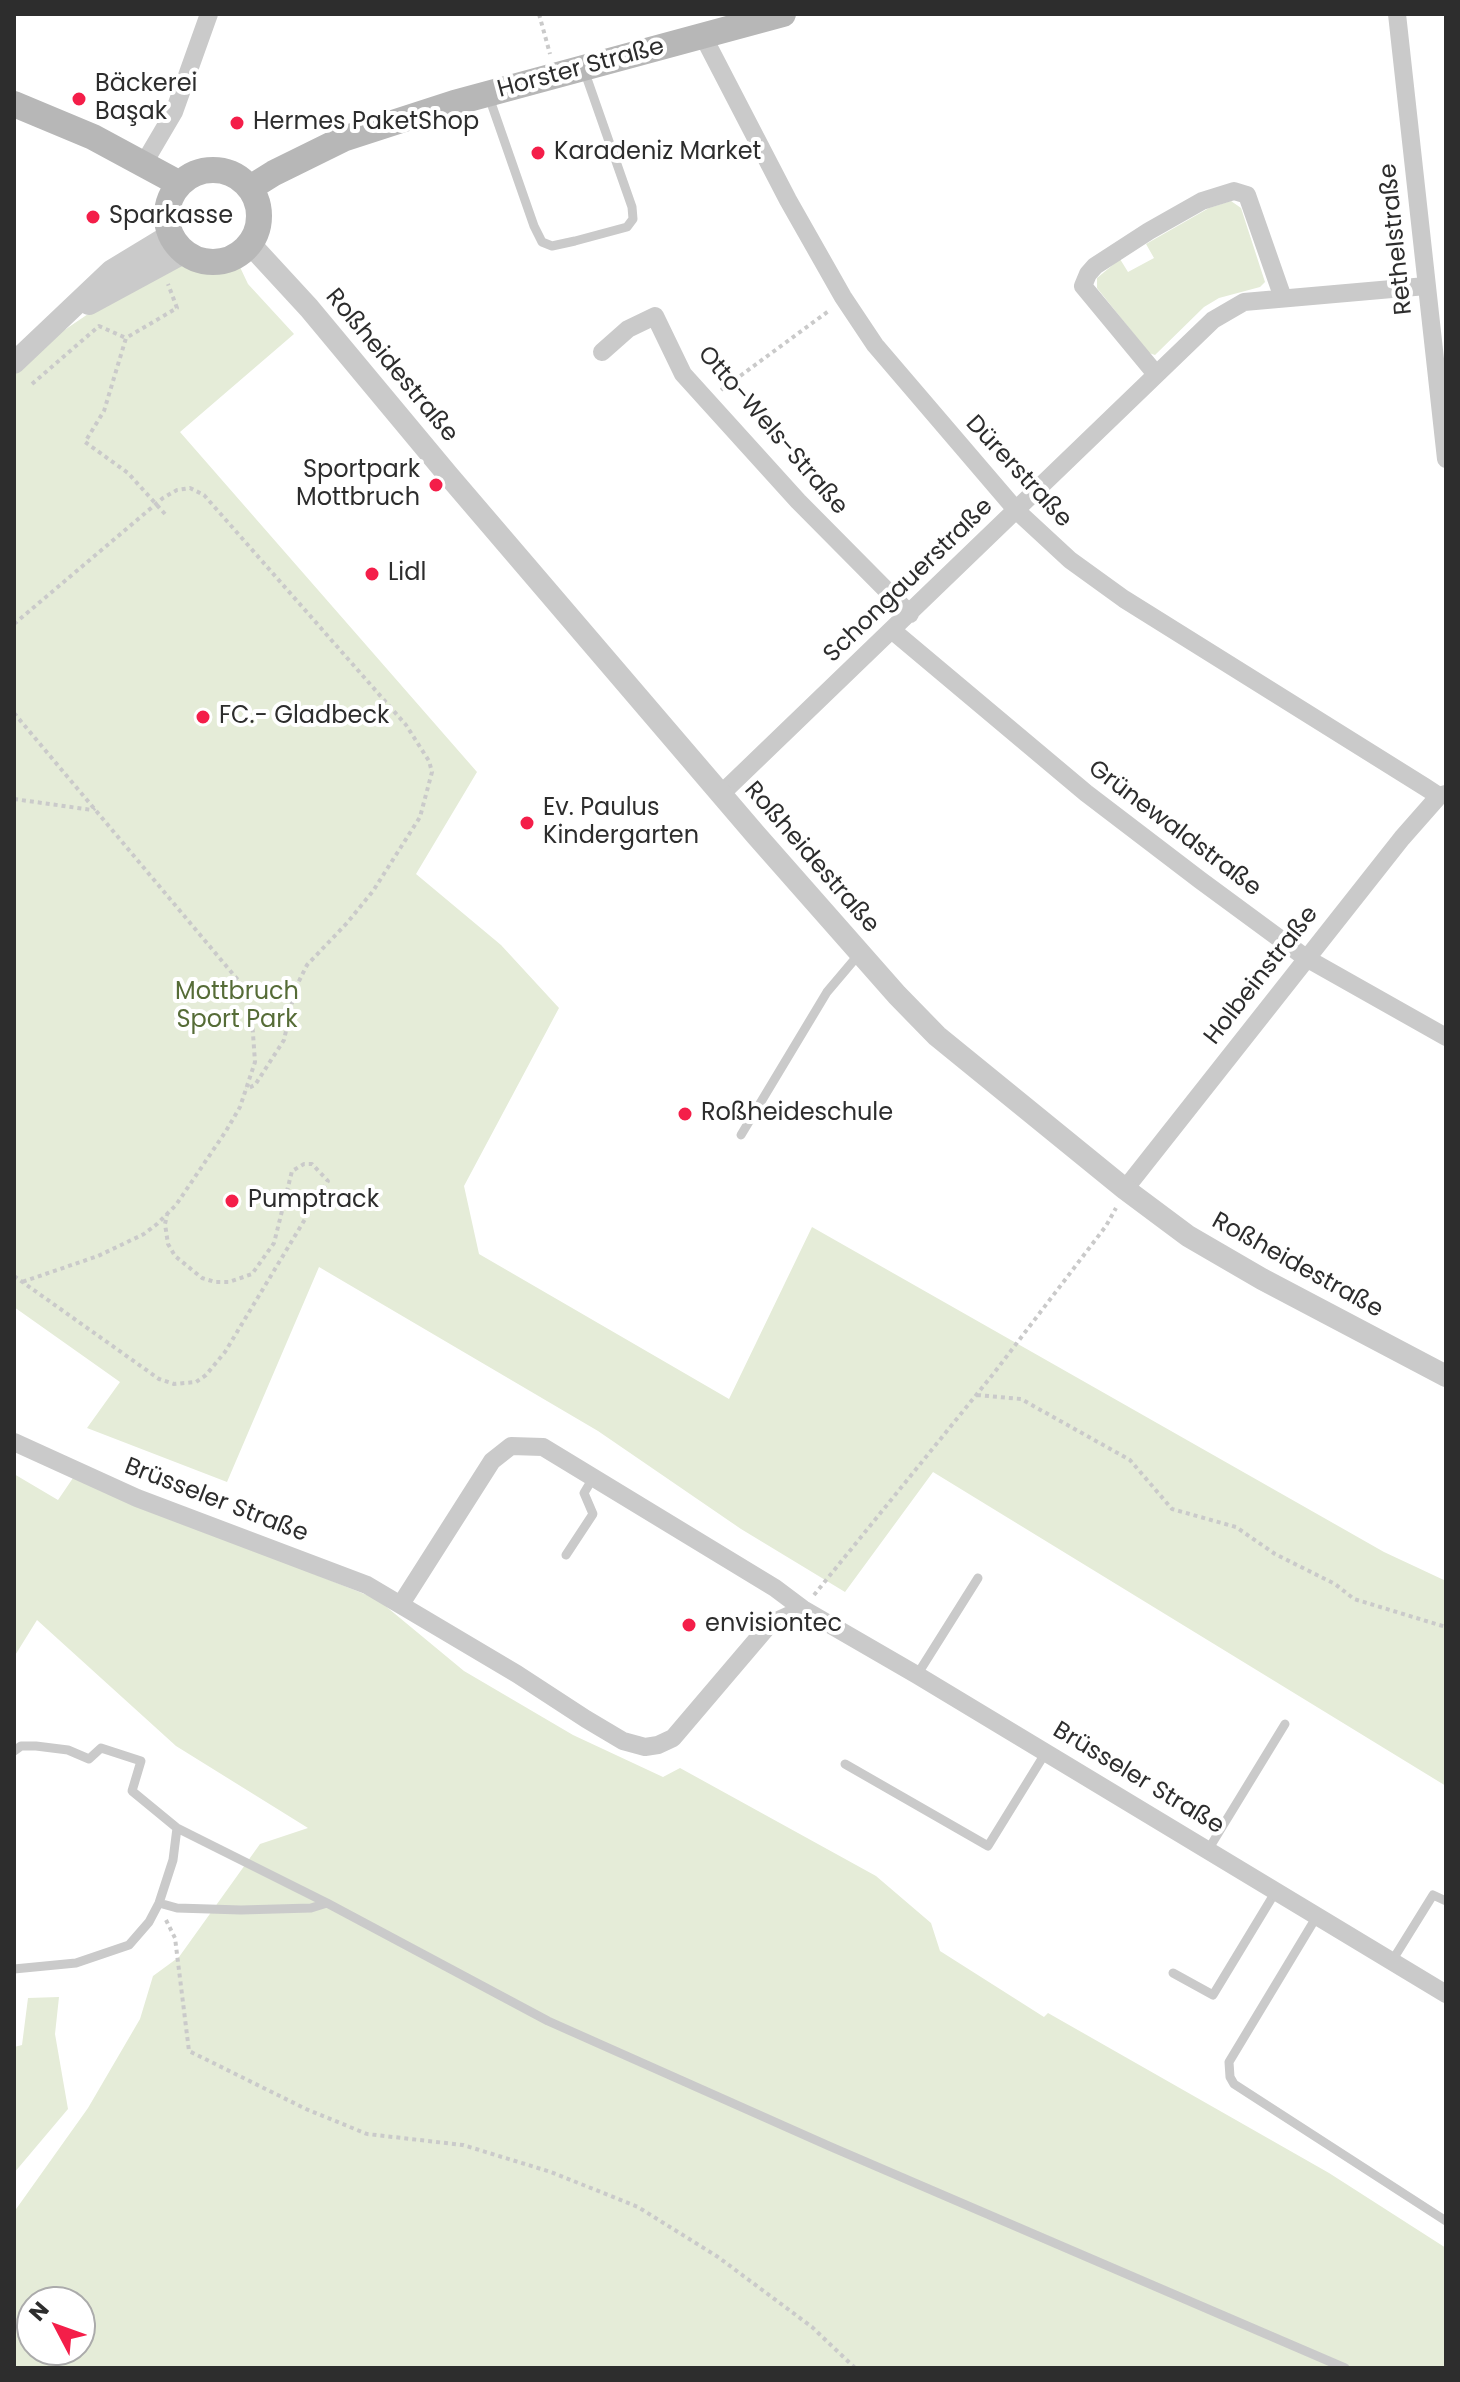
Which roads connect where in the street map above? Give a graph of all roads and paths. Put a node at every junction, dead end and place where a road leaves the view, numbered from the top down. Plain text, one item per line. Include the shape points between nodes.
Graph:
1 (209, 14) edge
2 (539, 14) edge
3 (783, 14) edge
4 (1397, 14) edge
5 (703, 36) junction
6 (584, 68) junction
7 (556, 76) junction
8 (488, 94) junction
9 (14, 104) edge
10 (144, 163) junction
11 (180, 184) junction
12 (250, 188) junction
13 (178, 243) junction
14 (250, 244) junction
15 (164, 275) dead end
16 (1426, 286) junction
17 (843, 297) junction
18 (1283, 298) junction
19 (126, 338) junction
20 (602, 352) dead end
21 (14, 363) edge
22 (1155, 373) junction
23 (32, 384) dead end
24 (707, 401) junction
25 (1446, 459) edge
26 (156, 504) junction
27 (1017, 511) junction
28 (165, 514) dead end
29 (910, 614) junction
30 (14, 624) edge
31 (893, 631) junction
32 (14, 713) edge
33 (721, 794) junction
34 (1443, 795) edge
35 (14, 799) edge
36 (95, 808) junction
37 (860, 953) junction
38 (1306, 958) junction
39 (1446, 1037) edge
40 (246, 1089) junction
41 (741, 1135) dead end
42 (1125, 1189) junction
43 (168, 1213) junction
44 (14, 1276) edge
45 (22, 1282) junction
46 (1446, 1376) edge
47 (977, 1395) junction
48 (14, 1442) edge
49 (593, 1478) junction
50 (566, 1555) dead end
51 (978, 1578) dead end
52 (401, 1604) junction
53 (803, 1609) junction
54 (1446, 1627) edge
55 (917, 1675) junction
56 (1285, 1724) dead end
57 (14, 1751) edge
58 (1046, 1752) junction
59 (845, 1764) dead end
60 (177, 1828) junction
61 (1208, 1850) junction
62 (1276, 1891) junction
63 (1446, 1901) edge
64 (159, 1903) junction
65 (327, 1903) junction
66 (1317, 1916) junction
67 (1392, 1961) junction
68 (14, 1969) edge
69 (1173, 1973) dead end
70 (1446, 1994) edge
71 (1446, 2221) edge
72 (855, 2368) edge
73 (1345, 2368) edge

1 - 10 street via 174,112
2 - 7 path
3 - 5 main road, Horster Straße
4 - 16 street, Rethelstraße
5 - 6 main road, Horster Straße
5 - 17 street, Dürerstraße
6 - 7 main road, Horster Straße
6 - 8 lane via 632,207 627,227 552,246 542,242
7 - 8 main road, Horster Straße
8 - 12 main road, Horster Straße via 343,139
9 - 10 main road
10 - 11 main road
11 - 12 main road via 214,170 238,177
11 - 13 main road via 169,203 168,225
12 - 14 main road via 259,218
13 - 14 main road via 202,260 223,261
13 - 21 street via 147,247 111,271
14 - 33 street, Roßheidestraße
15 - 19 path via 177,308
16 - 18 street, Schongauerstraße
16 - 25 street, Rethelstraße
17 - 24 path
17 - 27 street, Dürerstraße via 903,380
18 - 22 street, Schongauerstraße via 1244,302 1213,320
18 - 22 street via 1247,195 1234,191 1202,201 1149,231 1095,266 1083,286
19 - 23 path via 99,326
19 - 26 path via 104,411 85,442 128,473
20 - 24 street, Otto-Wels-Straße via 628,329 655,316 683,374
22 - 27 street, Schongauerstraße
24 - 29 street, Otto-Wels-Straße
26 - 28 path
26 - 30 path
26 - 40 path via 183,488 204,495 406,725 432,772 420,817 401,850 347,923 307,965 295,989 284,1040 255,1085
27 - 29 street, Schongauerstraße
27 - 34 street, Dürerstraße via 1070,560 1124,599
29 - 31 street, Schongauerstraße
31 - 33 street, Schongauerstraße
31 - 38 street, Grünewaldstraße via 1086,793
32 - 36 path
33 - 37 street, Roßheidestraße
34 - 38 street, Holbeinstraße
35 - 36 path
36 - 40 path via 243,986 255,1062
37 - 41 lane via 827,992
37 - 42 street, Roßheidestraße via 937,1036
38 - 39 street, Grünewaldstraße
38 - 42 street, Holbeinstraße
40 - 43 path via 226,1131
42 - 46 street, Roßheidestraße via 1262,1279
42 - 47 path via 1106,1226
43 - 45 path via 144,1234 98,1256
43 - 45 path via 168,1244 175,1256 202,1278 229,1282 252,1274 274,1243 292,1171 312,1164 328,1181 225,1352 196,1382 159,1379
44 - 45 path
47 - 53 path
47 - 54 path via 1021,1399 1130,1460 1172,1509 1236,1527 1354,1599
48 - 52 street, Brüsseler Straße via 137,1498 367,1585
49 - 50 lane via 584,1493 593,1514
49 - 52 street, Brüsseler Straße via 543,1447 511,1446 492,1461
49 - 53 street, Brüsseler Straße
51 - 55 lane
52 - 53 street, Brüsseler Straße via 623,1741 645,1747 673,1738 770,1624
53 - 55 street, Brüsseler Straße
55 - 58 street, Brüsseler Straße
56 - 61 lane
57 - 60 lane via 36,1746 89,1759 101,1748 141,1761 132,1791
58 - 59 lane via 988,1846
58 - 61 street, Brüsseler Straße
60 - 64 lane
60 - 65 lane
61 - 62 street, Brüsseler Straße
62 - 66 street, Brüsseler Straße
62 - 69 lane via 1213,1995
63 - 67 lane via 1433,1895
64 - 65 lane via 241,1910
64 - 68 lane via 129,1945 76,1963
64 - 72 path via 175,1938 189,2051 367,2134 463,2145 638,2207 718,2257 812,2327
65 - 73 lane via 548,2021
66 - 67 street, Brüsseler Straße
66 - 71 lane via 1229,2062 1230,2077
67 - 70 street, Brüsseler Straße

